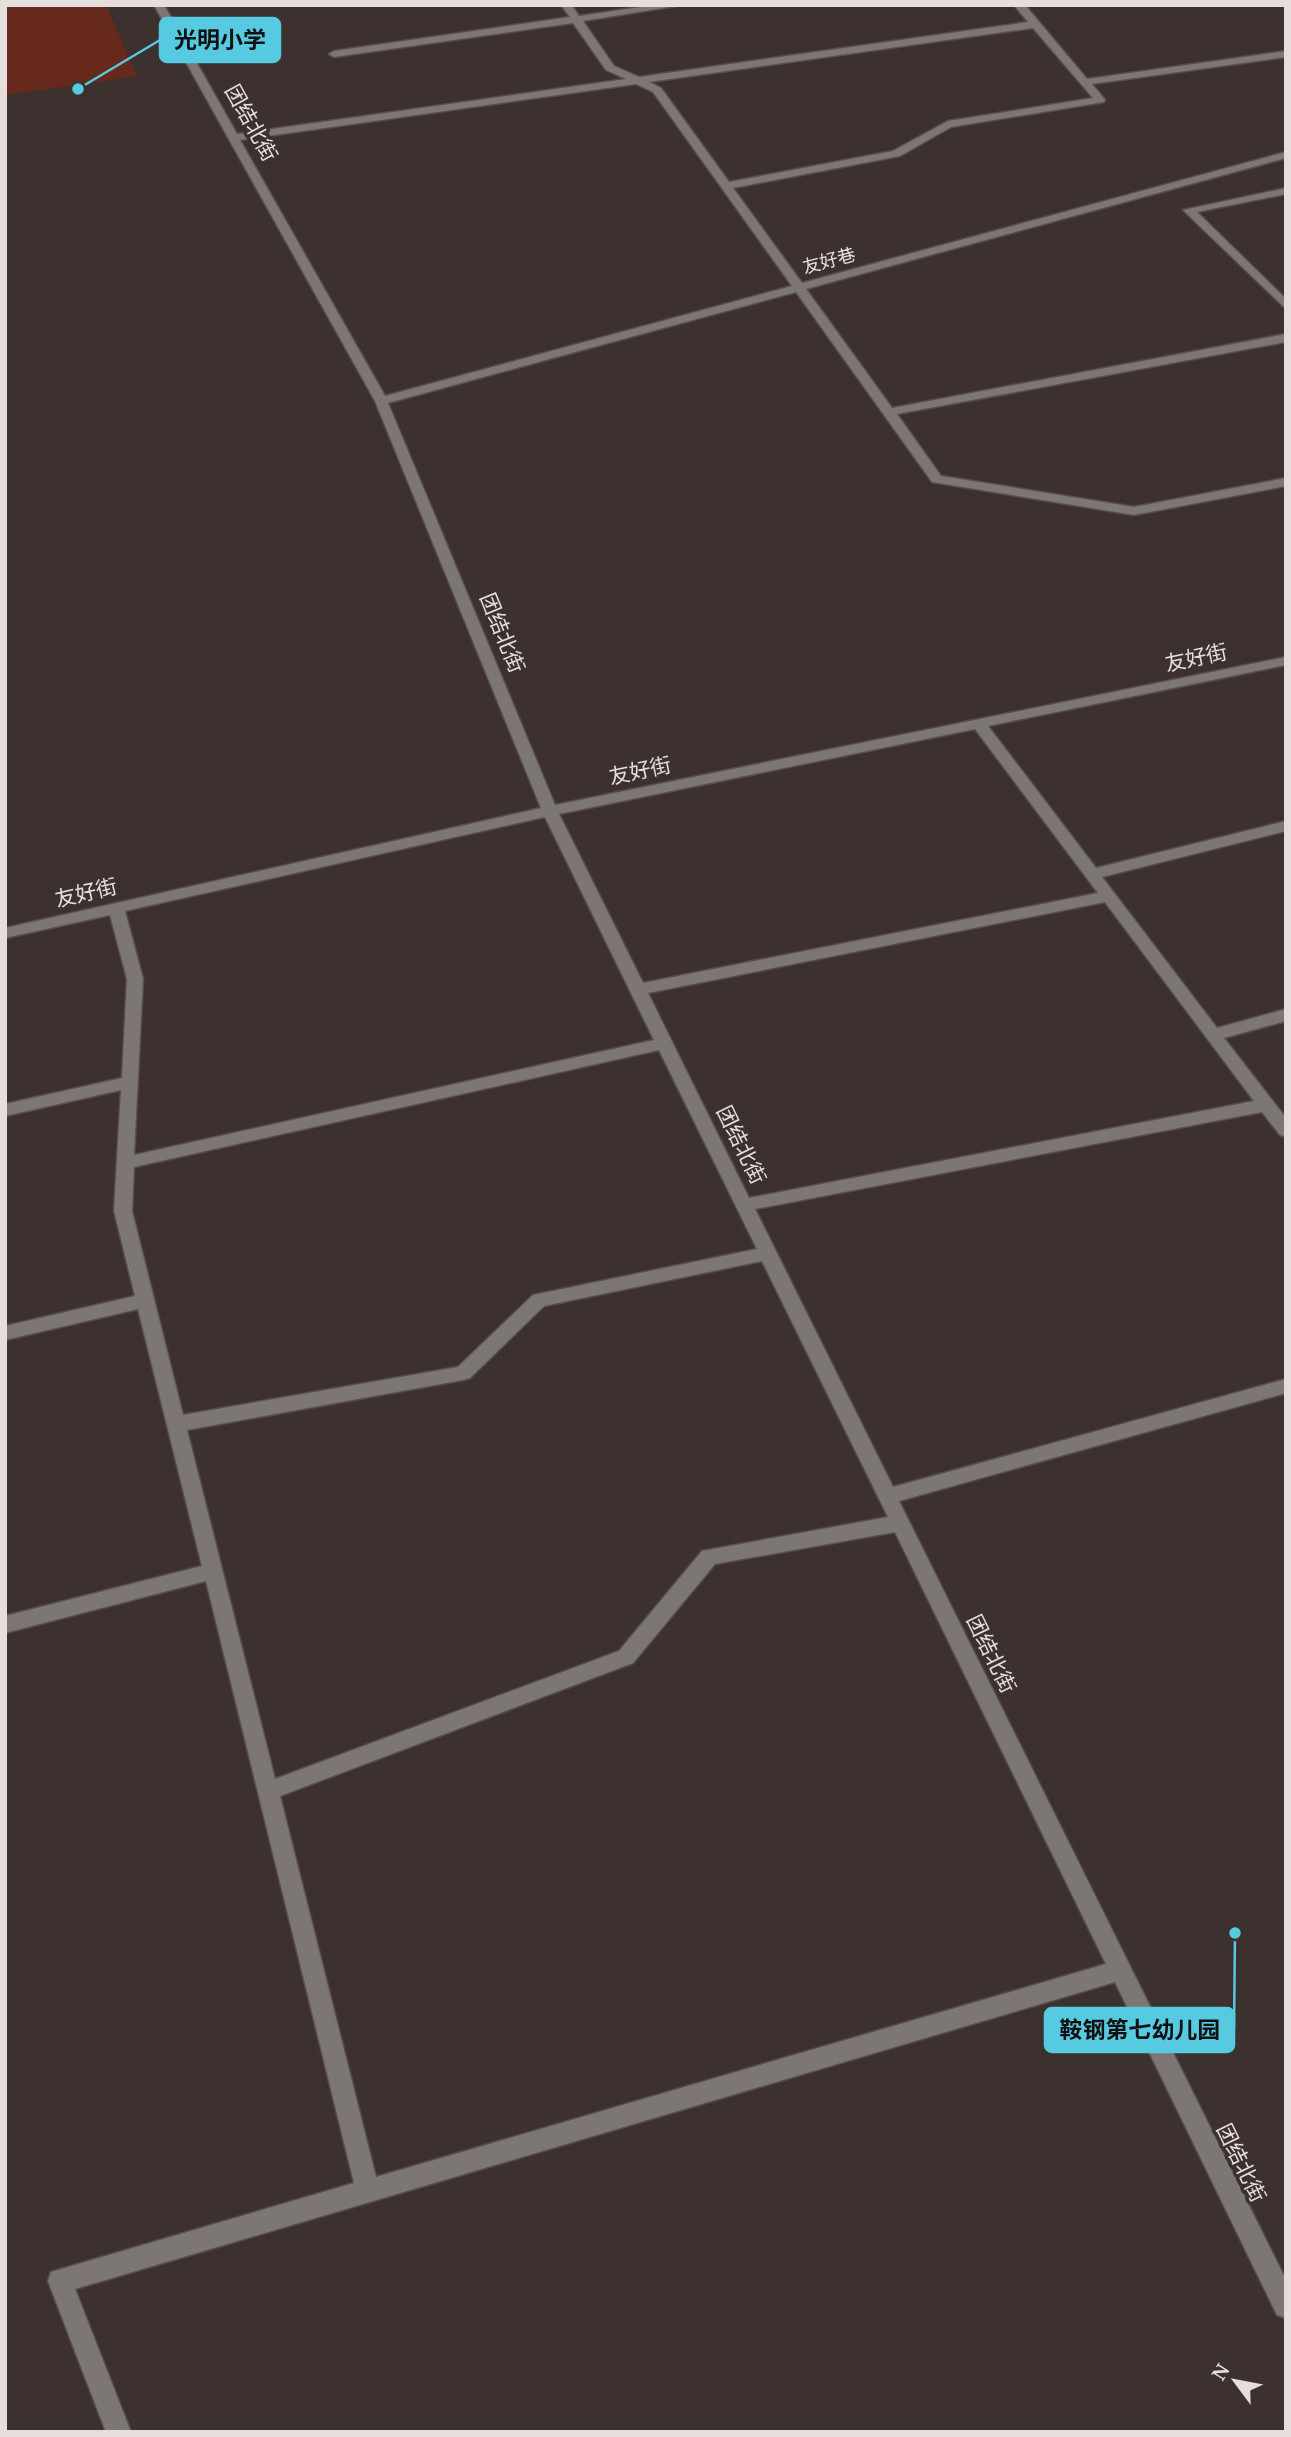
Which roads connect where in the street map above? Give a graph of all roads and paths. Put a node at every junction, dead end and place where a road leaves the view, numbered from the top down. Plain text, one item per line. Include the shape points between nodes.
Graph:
1 (159, 5) edge
2 (566, 5) edge
3 (677, 5) edge
4 (1019, 5) edge
5 (576, 18) junction
6 (1038, 24) junction
7 (334, 54) dead end
8 (1286, 54) edge
9 (639, 81) junction
10 (1085, 82) junction
11 (233, 138) junction
12 (1286, 155) edge
13 (726, 186) junction
14 (1286, 191) edge
15 (800, 287) junction
16 (1286, 306) edge
17 (1286, 338) edge
18 (381, 401) junction
19 (889, 412) junction
20 (1286, 482) edge
21 (1286, 661) edge
22 (978, 723) junction
23 (550, 811) junction
24 (1286, 827) edge
25 (1093, 874) junction
26 (1109, 897) junction
27 (116, 908) junction
28 (5, 933) edge
29 (638, 989) junction
30 (1286, 1015) edge
31 (1214, 1035) junction
32 (665, 1043) junction
33 (130, 1082) junction
34 (1266, 1105) junction
35 (5, 1110) edge
36 (1286, 1131) edge
37 (126, 1163) junction
38 (745, 1205) junction
39 (769, 1253) junction
40 (146, 1300) junction
41 (5, 1333) edge
42 (1286, 1386) edge
43 (177, 1424) junction
44 (888, 1496) junction
45 (901, 1523) junction
46 (214, 1572) junction
47 (5, 1625) edge
48 (268, 1791) junction
49 (1121, 1970) junction
50 (368, 2192) junction
51 (1286, 2305) edge
52 (119, 2432) edge

1 - 11 street, 团结北街
2 - 5 street
3 - 5 street
4 - 6 street
5 - 7 street
5 - 9 street via 610,68
6 - 9 street
6 - 10 street
8 - 10 street
9 - 11 street
9 - 13 street via 657,90
10 - 13 street via 1100,100 948,124 896,154
11 - 18 street, 团结北街
12 - 15 street, 友好巷
13 - 15 street
14 - 16 street via 1189,210
15 - 18 street, 友好巷
15 - 19 street
17 - 19 street
18 - 23 street, 团结北街
19 - 20 street via 937,479 1134,511
21 - 22 street, 友好街
22 - 23 street, 友好街
22 - 25 street
23 - 27 street, 友好街
23 - 29 street, 团结北街
24 - 25 street
25 - 26 street
26 - 29 street
26 - 31 street
27 - 28 street, 友好街
27 - 33 street via 135,979
29 - 32 street, 团结北街
30 - 31 street
31 - 34 street
32 - 37 street
32 - 38 street, 团结北街
33 - 35 street
33 - 37 street
34 - 36 street
34 - 38 street
37 - 40 street via 123,1211
38 - 39 street, 团结北街
39 - 43 street via 539,1300 463,1373
39 - 44 street, 团结北街
40 - 41 street
40 - 43 street
42 - 44 street
43 - 46 street
44 - 45 street, 团结北街
45 - 48 street via 709,1557 626,1657
45 - 49 street, 团结北街
46 - 47 street
46 - 48 street
48 - 50 street
49 - 50 street
49 - 51 street, 团结北街
50 - 52 street via 60,2281

